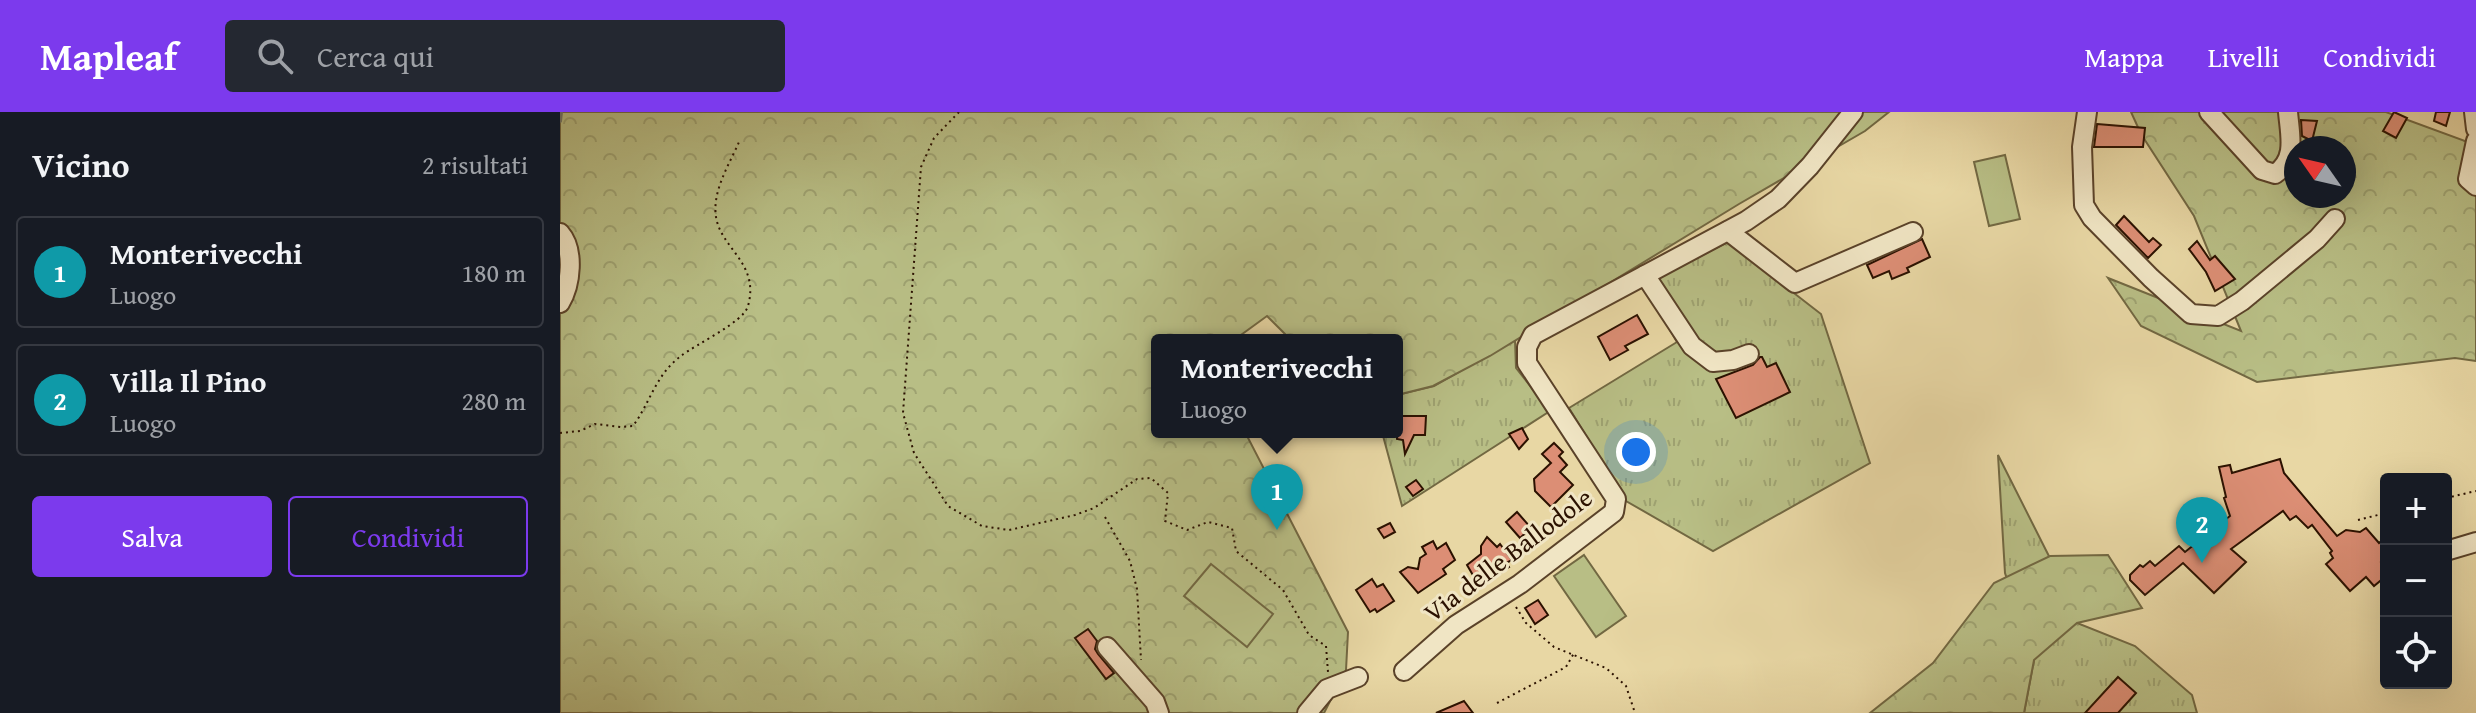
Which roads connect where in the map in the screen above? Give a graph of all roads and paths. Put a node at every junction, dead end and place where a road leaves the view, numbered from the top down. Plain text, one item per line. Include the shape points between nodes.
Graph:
1 (959, 112) edge
2 (1853, 112) edge
3 (2087, 112) edge
4 (2209, 112) edge
5 (2288, 112) edge
6 (2474, 112) edge
7 (2476, 129) edge
8 (2476, 141) edge
9 (739, 142) dead end
10 (2476, 186) edge
11 (2335, 219) dead end
12 (1728, 231) junction
13 (1913, 232) dead end
14 (560, 233) edge
15 (1645, 275) junction
16 (560, 303) edge
17 (1749, 354) dead end
18 (560, 433) edge
19 (2476, 491) edge
20 (2452, 497) edge
21 (2380, 514) edge
22 (1105, 517) dead end
23 (2358, 520) dead end
24 (2476, 542) edge
25 (2452, 549) edge
26 (1511, 590) junction
27 (1107, 647) dead end
28 (1574, 653) junction
29 (1143, 664) dead end
30 (1404, 671) dead end
31 (1358, 677) dead end
32 (1327, 689) junction
33 (1497, 703) dead end
34 (1159, 713) edge
35 (1307, 713) edge
36 (1635, 713) edge

1 - 32 path via 934,138 921,167 903,413 914,453 948,506 982,526 1009,530 1075,515 1137,479 1151,478 1168,493 1165,521 1187,530 1208,522 1232,528 1236,551 1283,590 1309,635 1326,646
2 - 12 street, Via delle Ballodole via 1778,199
3 - 11 street via 2084,205 2191,314 2218,316 2242,301
4 - 5 street via 2262,170 2275,174 2291,153
6 - 7 street
8 - 10 street via 2468,179
9 - 18 path via 717,193 715,215 747,274 748,309 677,358 633,426 595,424
12 - 13 street via 1795,283
12 - 15 street, Via delle Ballodole
14 - 16 street via 566,240 569,277
15 - 17 street via 1692,346 1713,362
15 - 26 street, Via delle Ballodole via 1533,335 1527,347 1527,363 1535,377 1616,499 1614,512
19 - 20 path
21 - 23 path
22 - 29 path via 1130,561
24 - 25 street
26 - 28 path via 1526,623 1554,647
26 - 30 street, Via delle Ballodole via 1456,625
27 - 34 street
28 - 33 path via 1566,667
28 - 36 path via 1606,668 1626,686
31 - 32 street
32 - 35 street

